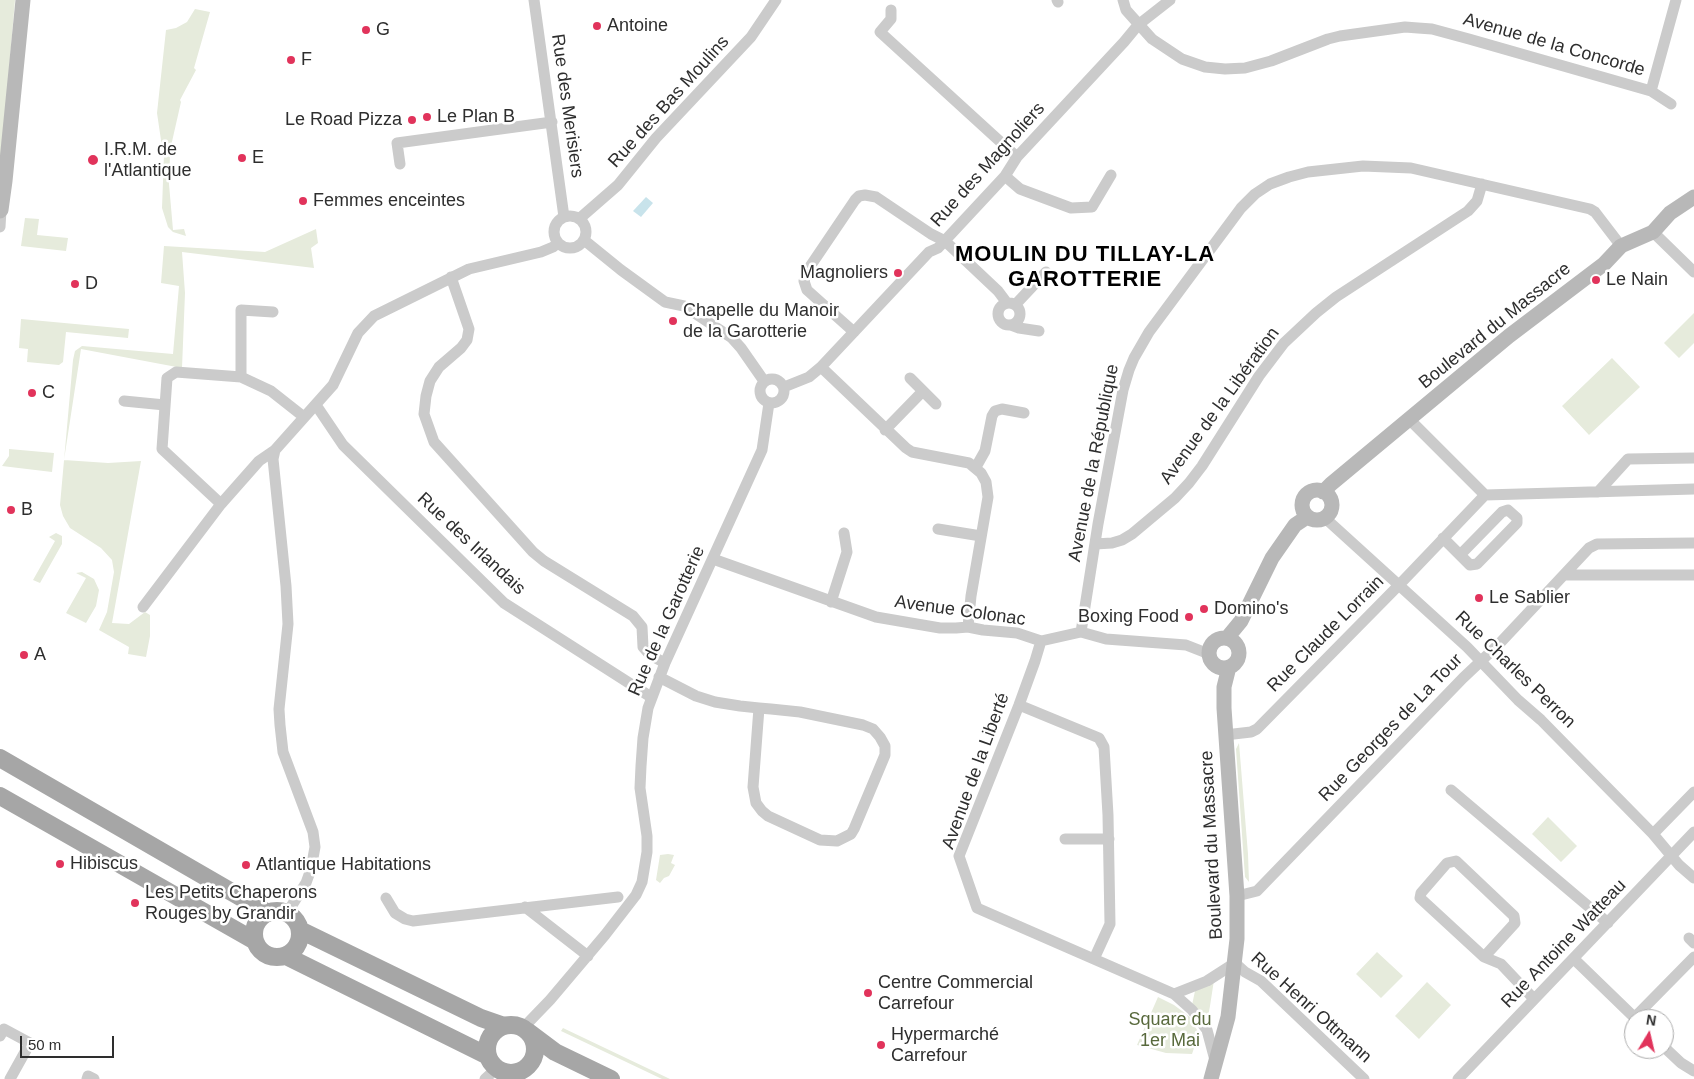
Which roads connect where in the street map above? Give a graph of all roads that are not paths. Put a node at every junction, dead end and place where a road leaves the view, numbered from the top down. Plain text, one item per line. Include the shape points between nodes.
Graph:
1 (23, 0) edge
2 (534, 0) edge
3 (776, 0) edge
4 (1123, 0) edge
5 (1170, 0) edge
6 (1676, 0) edge
7 (891, 10) dead end
8 (1138, 25) junction
9 (1651, 91) junction
10 (1671, 104) dead end
11 (552, 122) junction
12 (1018, 157) junction
13 (400, 164) dead end
14 (1005, 176) junction
15 (1110, 176) dead end
16 (1482, 184) junction
17 (1694, 197) edge
18 (0, 210) edge
19 (564, 217) junction
20 (579, 219) junction
21 (0, 227) edge
22 (1653, 232) junction
23 (584, 240) junction
24 (944, 241) junction
25 (558, 242) junction
26 (1621, 246) junction
27 (1690, 268) edge
28 (1046, 272) dead end
29 (451, 277) junction
30 (1011, 304) junction
31 (273, 312) dead end
32 (1011, 325) junction
33 (1039, 331) dead end
34 (854, 332) junction
35 (820, 367) junction
36 (241, 377) junction
37 (910, 378) dead end
38 (764, 381) junction
39 (784, 387) junction
40 (923, 391) junction
41 (124, 401) dead end
42 (770, 403) junction
43 (936, 404) dead end
44 (165, 405) junction
45 (316, 405) junction
46 (1024, 413) dead end
47 (304, 417) junction
48 (1410, 420) junction
49 (885, 430) junction
50 (275, 450) junction
51 (1694, 458) edge
52 (976, 467) junction
53 (1694, 489) edge
54 (1323, 492) junction
55 (1598, 492) junction
56 (1485, 494) junction
57 (221, 504) junction
58 (1307, 516) junction
59 (1325, 518) junction
60 (938, 529) dead end
61 (844, 533) dead end
62 (981, 536) junction
63 (1443, 538) junction
64 (1694, 543) edge
65 (1095, 544) junction
66 (1460, 555) junction
67 (713, 559) junction
68 (1565, 574) junction
69 (1694, 575) edge
70 (1399, 585) junction
71 (831, 602) junction
72 (143, 607) dead end
73 (968, 627) junction
74 (1081, 632) junction
75 (1227, 638) junction
76 (1041, 641) junction
77 (1209, 654) junction
78 (1481, 661) junction
79 (665, 663) junction
80 (1228, 667) junction
81 (659, 677) junction
82 (651, 697) junction
83 (1019, 705) junction
84 (759, 708) junction
85 (1225, 735) junction
86 (0, 758) edge
87 (1451, 790) dead end
88 (1694, 792) edge
89 (0, 796) edge
90 (1694, 832) edge
91 (1653, 834) junction
92 (1065, 839) dead end
93 (1109, 839) junction
94 (1672, 855) junction
95 (1694, 878) edge
96 (618, 896) dead end
97 (1237, 896) junction
98 (386, 898) dead end
99 (525, 907) junction
100 (268, 912) junction
101 (287, 913) junction
102 (1608, 923) junction
103 (300, 930) junction
104 (255, 941) junction
105 (286, 956) junction
106 (588, 956) junction
107 (1694, 957) edge
108 (1484, 958) junction
109 (1094, 959) junction
110 (1574, 959) junction
111 (1235, 963) junction
112 (1174, 994) junction
113 (1534, 999) junction
114 (1626, 1009) edge
115 (1644, 1009) edge
116 (504, 1026) junction
117 (523, 1028) junction
118 (0, 1036) edge
119 (1674, 1056) edge
120 (1215, 1063) junction
121 (1681, 1063) junction
122 (495, 1069) edge
123 (1694, 1071) edge
124 (10, 1079) edge
125 (86, 1079) edge
126 (94, 1079) edge
127 (534, 1079) edge
128 (611, 1079) edge
129 (1211, 1079) edge
130 (1364, 1079) edge
131 (1458, 1079) edge
132 (1694, 1079) edge

1 - 18 main road
2 - 11 street, Rue des Merisiers
3 - 20 street, Rue des Bas Moulins via 751,37 656,138 618,185
4 - 8 street, Avenue de la Concorde via 1126,10
5 - 8 street, Rue des Magnoliers
6 - 9 street, Avenue de la Concorde
7 - 12 street via 890,19 880,32
8 - 9 street, Avenue de la Concorde via 1152,39 1182,59 1205,67 1225,69 1271,61 1340,36 1405,27 1432,29
8 - 12 street, Rue des Magnoliers
9 - 10 street, Avenue de la Concorde
11 - 13 street via 397,143
11 - 19 street, Rue des Merisiers
12 - 14 street, Rue des Magnoliers
14 - 15 street via 1020,189 1072,208 1092,207
14 - 24 street, Rue des Magnoliers
16 - 26 street, Avenue de la République via 1590,209
16 - 65 street, Avenue de la Libération via 1477,201 1468,210 1336,296 1284,343 1202,466 1175,498 1122,540
16 - 65 street, Avenue de la République via 1411,168 1363,166 1289,176 1254,194 1149,332 1134,358 1123,390
17 - 22 main road, Boulevard du Massacre via 1670,214
18 - 21 street
19 - 20 street
19 - 25 street via 554,229
20 - 23 street via 585,226
22 - 26 main road, Boulevard du Massacre
22 - 27 street
23 - 25 street via 572,247
23 - 38 street via 665,302 684,306 732,338
24 - 30 street
24 - 34 street, Rue des Magnoliers via 929,252
24 - 34 street via 876,197 865,195 855,200 807,270 804,281 808,290
25 - 29 street via 540,252 469,268
26 - 48 main road, Boulevard du Massacre via 1604,264 1509,336
28 - 30 street
29 - 45 street via 374,316 358,333 333,386
29 - 79 street via 469,328 462,348 439,367 430,381 424,414 434,442 533,552 633,616 642,627 644,646 650,655
30 - 32 street via 1019,310 1020,316
30 - 32 street via 998,308 997,316 1003,324
31 - 36 street via 241,310
32 - 33 street
34 - 35 street, Rue des Magnoliers
35 - 39 street, Rue des Magnoliers via 809,377
35 - 49 street
36 - 44 street via 176,372 167,378
36 - 47 street via 271,391
37 - 40 street
38 - 39 street via 776,379
38 - 42 street via 760,396
39 - 42 street via 784,396
40 - 43 street
40 - 49 street
41 - 44 street
42 - 67 street, Rue de la Garotterie via 762,450
44 - 57 street via 162,449
45 - 47 street
45 - 82 street, Rue des Irlandais via 343,446 504,603
46 - 52 street via 995,411 986,451
47 - 50 street
48 - 54 main road, Boulevard du Massacre
48 - 56 street
49 - 52 street via 912,452 960,460
50 - 57 street via 259,461
50 - 101 street via 273,460 288,624 280,725 283,752 313,832 314,847 306,883
51 - 55 street via 1628,459
52 - 62 street via 986,482 988,497
53 - 55 street
54 - 58 main road via 1314,491 1305,496 1302,507
54 - 59 main road via 1332,505
55 - 56 street
56 - 63 street, Rue Claude Lorrain
57 - 72 street
58 - 59 main road via 1315,520
58 - 75 main road via 1295,525 1272,558 1241,620
59 - 70 street, Rue Charles Perron
60 - 62 street
61 - 71 street via 847,552
62 - 73 street
63 - 66 street
63 - 70 street, Rue Claude Lorrain
64 - 68 street, Rue Georges de La Tour via 1597,544 1589,548
65 - 74 street, Avenue de la République
66 - 66 street via 1470,565 1477,564 1517,523 1517,518 1508,510 1502,512
67 - 71 street, Avenue Colonac
67 - 79 street, Rue de la Garotterie
68 - 69 street
68 - 78 street, Rue Georges de La Tour
70 - 78 street, Rue Charles Perron
70 - 85 street, Rue Claude Lorrain via 1257,729
71 - 73 street, Avenue Colonac via 876,617 940,628
73 - 76 street, Avenue Colonac via 1017,633
74 - 76 street, Avenue Colonac
74 - 77 street, Avenue Colonac via 1106,639 1186,645
75 - 77 main road via 1214,642
75 - 80 main road via 1235,642 1239,650 1236,663
76 - 83 street, Avenue de la Liberté
77 - 80 main road via 1215,666
78 - 91 street, Rue Charles Perron
78 - 97 street, Rue Georges de La Tour via 1257,891
79 - 81 street, Rue de la Garotterie
80 - 85 main road, Boulevard du Massacre via 1224,687
81 - 82 street, Rue de la Garotterie
81 - 84 street via 715,702
82 - 106 street, Rue de la Garotterie via 641,766 640,788 647,836 642,882
83 - 93 street via 1099,738 1104,746
83 - 109 street, Avenue de la Liberté via 959,856 977,908
84 - 84 street via 800,712 863,725 880,737 885,755 851,834 837,841 820,840 768,816 756,803 753,787
85 - 97 main road, Boulevard du Massacre
86 - 100 main road
87 - 102 street
88 - 91 street
89 - 104 main road
90 - 94 street, Rue Antoine Watteau
91 - 94 street, Rue Charles Perron
92 - 93 street
93 - 109 street via 1110,924
94 - 95 street, Rue Charles Perron
94 - 102 street, Rue Antoine Watteau
96 - 99 street
97 - 111 main road, Boulevard du Massacre
98 - 99 street via 395,913 413,921
99 - 106 street
100 - 101 main road
100 - 104 main road via 256,924
101 - 103 main road
102 - 110 street, Rue Antoine Watteau
103 - 105 main road via 298,945
103 - 116 main road via 481,1018
104 - 105 main road via 260,951 269,956
105 - 122 main road
106 - 117 street, Rue de la Garotterie
107 - 115 street
108 - 108 street via 1515,923 1514,916 1456,861 1447,863 1420,898
108 - 113 street via 1501,964
109 - 112 street, Avenue de la Liberté
110 - 113 street, Rue Antoine Watteau
110 - 114 street
111 - 112 street via 1206,982
111 - 120 main road, Boulevard du Massacre via 1228,1017
111 - 130 street, Rue Henri Ottmann via 1261,981
112 - 120 street, Avenue de la Liberté via 1192,1010 1210,1034
113 - 131 street, Rue Antoine Watteau
116 - 117 main road
116 - 122 main road via 490,1038 487,1050
117 - 122 main road via 532,1038 534,1056 522,1070
117 - 128 main road via 555,1052
118 - 124 street via 4,1029 30,1043
119 - 121 street
120 - 129 main road, Boulevard du Massacre
121 - 123 street
121 - 132 street
122 - 127 main road
125 - 126 street via 88,1076

